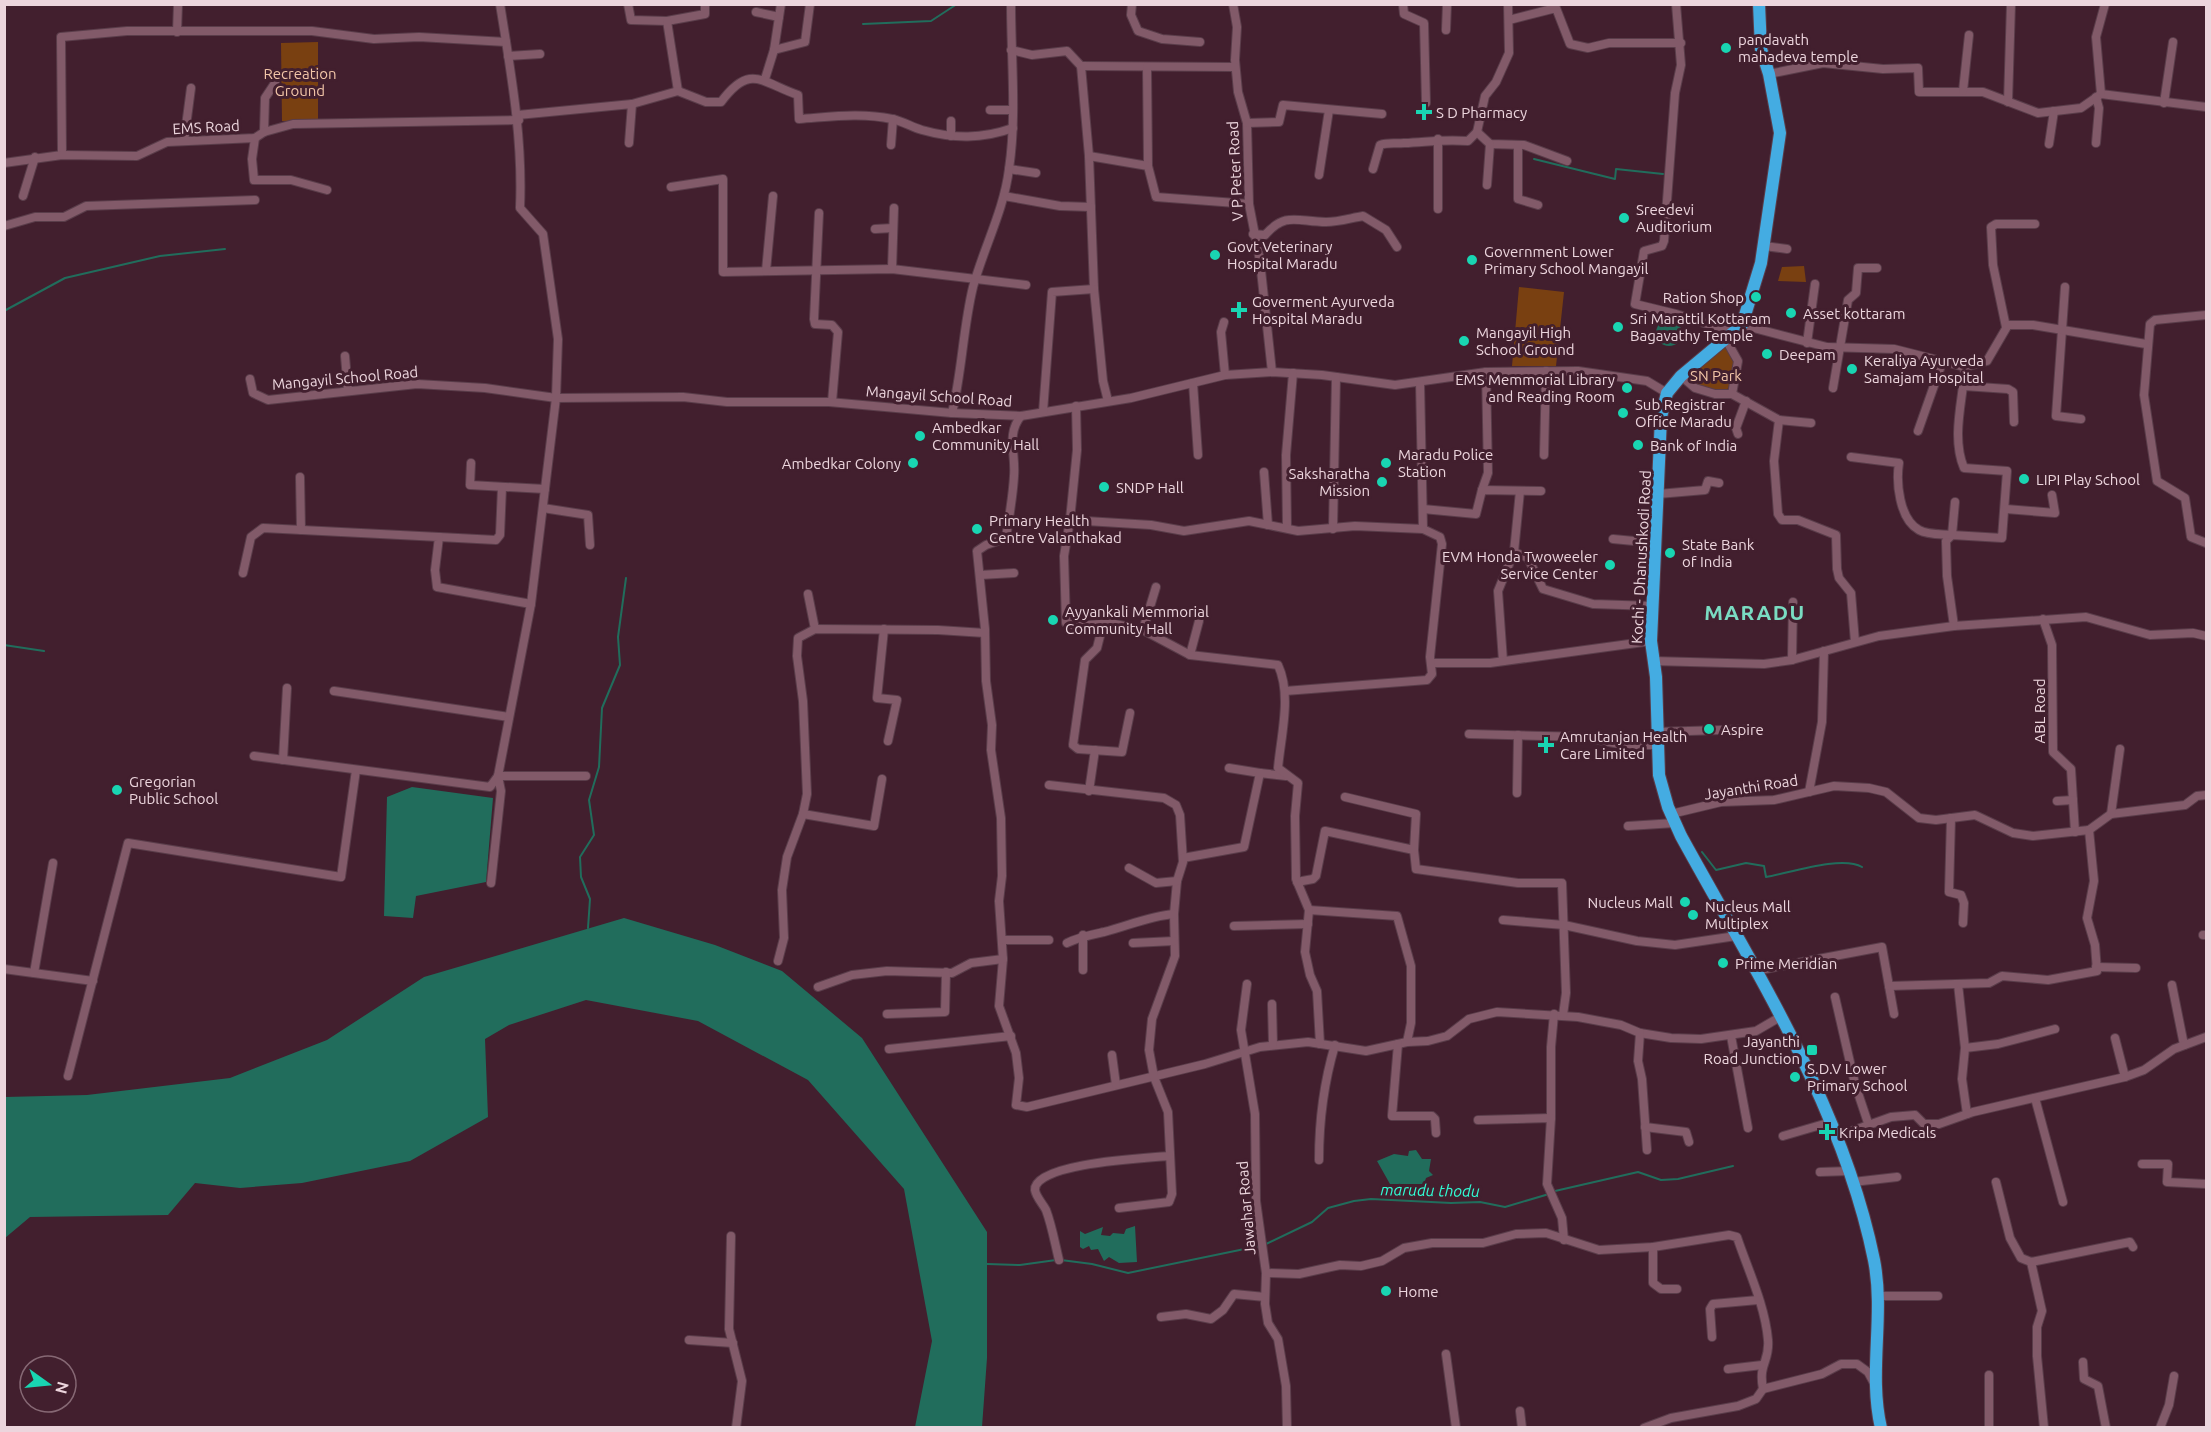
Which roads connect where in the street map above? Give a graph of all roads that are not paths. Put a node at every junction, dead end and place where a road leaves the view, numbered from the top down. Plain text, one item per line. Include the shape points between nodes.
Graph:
1 (178, 4) edge
2 (500, 4) edge
3 (628, 4) edge
4 (705, 4) edge
5 (781, 4) edge
6 (810, 4) edge
7 (1011, 4) edge
8 (1132, 4) edge
9 (1233, 4) edge
10 (1404, 4) edge
11 (1447, 4) edge
12 (1508, 4) edge
13 (1676, 4) edge
14 (1759, 4) edge
15 (2011, 4) edge
16 (2104, 4) edge
17 (756, 12) dead end
18 (779, 17) junction
19 (1509, 20) junction
20 (667, 21) junction
21 (1446, 30) dead end
22 (177, 32) junction
23 (1969, 35) dead end
24 (506, 42) junction
25 (1200, 42) dead end
26 (2173, 42) dead end
27 (1681, 43) junction
28 (774, 50) junction
29 (1011, 50) junction
30 (540, 54) dead end
31 (508, 56) junction
32 (1081, 66) junction
33 (1147, 67) junction
34 (1235, 67) junction
35 (1769, 74) junction
36 (765, 79) junction
37 (275, 83) dead end
38 (191, 88) dead end
39 (1963, 91) junction
40 (678, 92) junction
41 (2099, 96) junction
42 (2008, 102) junction
43 (1425, 103) dead end
44 (2164, 103) junction
45 (632, 104) junction
46 (2206, 107) edge
47 (990, 110) dead end
48 (1013, 110) junction
49 (1329, 110) junction
50 (2054, 111) junction
51 (1382, 114) dead end
52 (518, 117) junction
53 (892, 119) junction
54 (951, 121) dead end
55 (1247, 123) junction
56 (1013, 128) junction
57 (264, 132) junction
58 (1477, 132) junction
59 (951, 136) junction
60 (255, 138) junction
61 (1438, 139) junction
62 (184, 141) junction
63 (630, 143) dead end
64 (2096, 143) dead end
65 (1490, 144) junction
66 (2049, 144) dead end
67 (891, 145) dead end
68 (1518, 145) junction
69 (62, 155) junction
70 (1089, 156) junction
71 (35, 157) junction
72 (1567, 161) dead end
73 (4, 163) edge
74 (1148, 166) junction
75 (1009, 169) junction
76 (1373, 170) dead end
77 (1036, 173) dead end
78 (1319, 175) dead end
79 (1487, 185) dead end
80 (671, 187) dead end
81 (327, 190) dead end
82 (23, 196) dead end
83 (773, 196) dead end
84 (1004, 196) junction
85 (255, 200) dead end
86 (1249, 204) junction
87 (1538, 205) dead end
88 (1091, 207) junction
89 (894, 208) dead end
90 (1438, 209) dead end
91 (819, 213) dead end
92 (2035, 224) dead end
93 (4, 226) edge
94 (893, 228) junction
95 (875, 229) dead end
96 (1252, 234) junction
97 (1764, 246) junction
98 (1397, 247) dead end
99 (1787, 249) dead end
100 (1877, 268) dead end
101 (892, 269) junction
102 (766, 271) junction
103 (817, 271) junction
104 (976, 279) junction
105 (1815, 284) dead end
106 (1026, 285) dead end
107 (2065, 287) dead end
108 (1094, 289) junction
109 (2206, 315) edge
110 (1224, 322) dead end
111 (2006, 327) junction
112 (2063, 331) junction
113 (1733, 332) junction
114 (1807, 343) junction
115 (2146, 344) junction
116 (1842, 347) junction
117 (345, 356) dead end
118 (1942, 363) junction
119 (1965, 367) junction
120 (1546, 371) junction
121 (1272, 372) junction
122 (1486, 372) junction
123 (1293, 373) junction
124 (1225, 375) junction
125 (1681, 376) junction
126 (1336, 377) junction
127 (250, 379) dead end
128 (1420, 382) junction
129 (1193, 383) junction
130 (1964, 386) junction
131 (1833, 388) dead end
132 (348, 391) junction
133 (1667, 393) junction
134 (1732, 394) junction
135 (556, 398) junction
136 (1108, 401) junction
137 (1746, 401) junction
138 (832, 402) junction
139 (1076, 406) junction
140 (1043, 412) junction
141 (952, 413) junction
142 (1021, 416) junction
143 (2081, 419) dead end
144 (1779, 420) junction
145 (2014, 422) dead end
146 (1811, 423) dead end
147 (1918, 431) dead end
148 (1738, 434) dead end
149 (1198, 455) dead end
150 (1544, 455) dead end
151 (1851, 457) dead end
152 (471, 463) dead end
153 (1264, 472) dead end
154 (300, 477) dead end
155 (1719, 483) dead end
156 (502, 487) junction
157 (545, 489) junction
158 (1482, 490) junction
159 (1520, 491) junction
160 (1541, 491) dead end
161 (1658, 494) junction
162 (2052, 495) dead end
163 (1955, 502) dead end
164 (543, 508) junction
165 (1423, 509) junction
166 (2006, 509) junction
167 (1070, 520) junction
168 (1268, 525) junction
169 (1287, 528) junction
170 (1333, 529) junction
171 (1423, 529) junction
172 (301, 530) junction
173 (1952, 536) junction
174 (439, 537) junction
175 (1612, 539) dead end
176 (1655, 543) junction
177 (2206, 543) edge
178 (590, 545) dead end
179 (1514, 552) junction
180 (243, 573) dead end
181 (1014, 573) dead end
182 (980, 575) junction
183 (1156, 586) dead end
184 (807, 594) dead end
185 (1793, 602) dead end
186 (531, 604) junction
187 (1652, 606) junction
188 (2043, 619) junction
189 (1199, 621) dead end
190 (1103, 624) junction
191 (1954, 626) junction
192 (815, 629) junction
193 (884, 629) junction
194 (1143, 630) junction
195 (985, 633) junction
196 (2206, 636) edge
197 (1651, 641) junction
198 (1855, 642) junction
199 (1824, 651) junction
200 (1190, 655) junction
201 (1792, 660) junction
202 (1503, 661) junction
203 (1653, 661) junction
204 (1431, 663) junction
205 (287, 688) dead end
206 (1285, 690) junction
207 (334, 691) dead end
208 (1130, 713) dead end
209 (509, 717) junction
210 (1752, 729) dead end
211 (1657, 732) junction
212 (1469, 734) dead end
213 (1518, 735) junction
214 (888, 741) dead end
215 (1656, 745) junction
216 (2120, 749) dead end
217 (1095, 750) junction
218 (254, 756) dead end
219 (283, 760) junction
220 (1229, 768) dead end
221 (356, 770) junction
222 (1260, 773) junction
223 (498, 776) junction
224 (586, 776) dead end
225 (1286, 776) junction
226 (882, 779) dead end
227 (1049, 785) dead end
228 (1089, 791) junction
229 (1809, 792) junction
230 (1517, 793) dead end
231 (2206, 795) edge
232 (1345, 797) dead end
233 (2073, 800) junction
234 (2057, 801) dead end
235 (803, 814) junction
236 (2111, 814) junction
237 (1951, 818) junction
238 (1673, 819) junction
239 (1628, 826) dead end
240 (2088, 830) junction
241 (2075, 832) junction
242 (1414, 850) junction
243 (1183, 858) junction
244 (53, 863) dead end
245 (1129, 868) dead end
246 (1177, 881) junction
247 (1297, 882) junction
248 (491, 883) dead end
249 (1309, 910) junction
250 (1174, 914) junction
251 (1503, 920) dead end
252 (1964, 923) dead end
253 (1308, 924) junction
254 (1564, 925) junction
255 (1234, 926) dead end
256 (1083, 935) junction
257 (1736, 936) junction
258 (1003, 940) junction
259 (1049, 940) dead end
260 (1174, 941) junction
261 (1067, 942) dead end
262 (1133, 943) dead end
263 (1003, 958) junction
264 (778, 961) dead end
265 (2096, 967) junction
266 (2136, 968) dead end
267 (4, 969) edge
268 (1083, 970) dead end
269 (1755, 971) junction
270 (946, 972) junction
271 (34, 973) junction
272 (93, 981) junction
273 (1247, 984) dead end
274 (1958, 984) junction
275 (2172, 985) dead end
276 (1889, 986) junction
277 (818, 987) dead end
278 (1835, 997) dead end
279 (1272, 1004) dead end
280 (887, 1014) dead end
281 (1558, 1014) junction
282 (1894, 1014) dead end
283 (1780, 1017) junction
284 (2055, 1029) dead end
285 (1640, 1033) junction
286 (1011, 1036) junction
287 (1731, 1036) junction
288 (2206, 1037) edge
289 (2115, 1038) dead end
290 (1402, 1043) junction
291 (1320, 1044) junction
292 (1273, 1045) junction
293 (1335, 1045) junction
294 (2184, 1045) junction
295 (1965, 1047) junction
296 (889, 1049) dead end
297 (1243, 1050) junction
298 (1112, 1055) dead end
299 (68, 1076) dead end
300 (1154, 1077) junction
301 (2125, 1077) junction
302 (1116, 1085) junction
303 (2035, 1098) junction
304 (1967, 1114) junction
305 (1551, 1118) junction
306 (1478, 1120) dead end
307 (1831, 1122) junction
308 (1868, 1123) junction
309 (1645, 1127) junction
310 (1748, 1128) dead end
311 (1436, 1132) dead end
312 (1783, 1136) dead end
313 (1838, 1136) junction
314 (1689, 1142) dead end
315 (1647, 1150) dead end
316 (1169, 1156) junction
317 (1319, 1160) dead end
318 (2142, 1164) dead end
319 (1820, 1172) dead end
320 (1852, 1177) junction
321 (1897, 1177) dead end
322 (1996, 1182) dead end
323 (2206, 1184) edge
324 (2063, 1202) dead end
325 (1119, 1208) dead end
326 (732, 1236) dead end
327 (1564, 1240) junction
328 (2133, 1247) dead end
329 (1653, 1248) junction
330 (1059, 1260) dead end
331 (2031, 1262) junction
332 (1266, 1273) junction
333 (1677, 1289) dead end
334 (1879, 1296) junction
335 (1938, 1296) dead end
336 (1265, 1297) junction
337 (1758, 1300) junction
338 (1161, 1317) dead end
339 (1712, 1337) dead end
340 (689, 1340) dead end
341 (733, 1343) junction
342 (1446, 1354) dead end
343 (2083, 1362) dead end
344 (1761, 1365) junction
345 (1728, 1369) dead end
346 (1989, 1375) dead end
347 (2175, 1376) dead end
348 (1875, 1385) junction
349 (1763, 1389) junction
350 (1520, 1411) dead end
351 (736, 1428) edge
352 (1287, 1428) edge
353 (1456, 1428) edge
354 (1522, 1428) edge
355 (1644, 1428) edge
356 (1881, 1428) edge
357 (1989, 1428) edge
358 (2044, 1428) edge
359 (2106, 1428) edge
360 (2160, 1428) edge

1 - 22 street
2 - 24 street
3 - 20 street via 631,20
4 - 20 street via 705,14
5 - 18 street
6 - 28 street via 805,42
7 - 29 street
8 - 25 street via 1131,15 1138,32 1162,39
9 - 34 street, V P Peter Road via 1237,27
10 - 43 street via 1404,14 1424,23
11 - 21 street
12 - 19 street
13 - 27 street
14 - 35 highway via 1761,49
15 - 42 street
16 - 41 street via 2096,37
17 - 18 street
18 - 28 street
19 - 27 street via 1556,8 1570,44 1588,48 1609,43
19 - 58 street via 1509,53 1485,96
20 - 40 street
22 - 24 street via 312,31 374,39 419,37
22 - 69 street via 127,31 61,37
23 - 39 street
24 - 31 street
26 - 44 street
27 - 113 street via 1664,241 1662,246 1644,251 1635,304
28 - 36 street
29 - 32 street via 1032,55 1067,51
29 - 48 street
30 - 31 street
31 - 52 street
32 - 33 street
32 - 70 street
33 - 34 street
33 - 74 street
34 - 55 street, V P Peter Road
35 - 39 street via 1823,63 1918,68 1919,92
35 - 97 highway via 1780,133
36 - 40 street via 747,79 733,86 721,102 706,102
36 - 53 street via 798,95 799,119 856,115
37 - 57 street via 265,98
38 - 62 street
39 - 42 street via 1983,92
40 - 45 street, EMS Road
41 - 44 street
41 - 50 street via 2080,108
41 - 64 street
42 - 50 street via 2038,112
44 - 46 street
45 - 52 street, EMS Road
45 - 63 street
47 - 48 street
48 - 56 street
49 - 51 street
49 - 55 street via 1283,105 1279,122
49 - 78 street
50 - 66 street
52 - 57 street, EMS Road via 293,124
52 - 135 street via 520,208 543,234 558,339
53 - 59 street
53 - 67 street
54 - 59 street
55 - 86 street, V P Peter Road
56 - 59 street via 989,136
56 - 75 street
57 - 60 street, EMS Road
58 - 61 street via 1468,141
58 - 65 street
60 - 62 street, EMS Road
60 - 81 street via 254,180 291,180
61 - 76 street via 1380,145
61 - 90 street
62 - 69 street, EMS Road via 167,142 137,156
65 - 68 street
65 - 79 street
68 - 72 street
68 - 87 street via 1518,199
69 - 71 street, EMS Road
70 - 74 street
70 - 88 street
71 - 73 street, EMS Road
71 - 82 street
74 - 86 street via 1156,197
75 - 77 street
75 - 84 street
80 - 102 street via 723,179 723,272
83 - 102 street
84 - 88 street
84 - 104 street
85 - 93 street via 86,206 63,217 35,217
86 - 96 street, V P Peter Road
88 - 108 street
89 - 94 street
91 - 103 street
92 - 111 street via 1991,227 1993,266
94 - 95 street
94 - 101 street
96 - 98 street via 1265,235 1276,223 1287,219 1328,222 1363,216 1386,230
96 - 121 street, V P Peter Road via 1260,261
97 - 99 street
97 - 113 highway
100 - 116 street via 1858,268 1856,293 1848,300
101 - 103 street
101 - 104 street
102 - 103 street
103 - 138 street via 815,324 832,325 838,332
104 - 106 street
104 - 141 street
105 - 114 street
107 - 112 street
108 - 136 street via 1102,381
108 - 140 street via 1052,292
109 - 115 street via 2155,320 2150,324
110 - 124 street via 1221,332
111 - 112 street via 2033,325
111 - 119 street via 1987,360
112 - 115 street
112 - 143 street via 2056,416
113 - 114 street
113 - 125 highway, Kochi - Dhanushkodi Road
113 - 134 street via 1738,361
114 - 116 street
115 - 177 street via 2144,395 2157,481 2185,498 2191,537
116 - 118 street via 1894,350
116 - 131 street
117 - 132 street
118 - 119 street
118 - 147 street
119 - 130 street
120 - 122 street, Mangayil School Road
120 - 133 street, Mangayil School Road via 1578,371 1647,381
120 - 150 street
121 - 123 street, Mangayil School Road
121 - 124 street, Mangayil School Road
122 - 128 street, Mangayil School Road
122 - 158 street via 1488,473
123 - 126 street, Mangayil School Road
123 - 169 street via 1286,455
124 - 129 street, Mangayil School Road
125 - 133 highway, Kochi - Dhanushkodi Road
125 - 134 street via 1706,392
126 - 128 street, Mangayil School Road via 1395,386
126 - 170 street
127 - 132 street, Mangayil School Road via 253,393 268,400
128 - 165 street
129 - 136 street, Mangayil School Road
129 - 149 street
130 - 145 street via 2013,392
130 - 166 street via 1959,456 1964,468 2007,471
132 - 135 street, Mangayil School Road via 417,384
133 - 161 highway, Kochi - Dhanushkodi Road via 1661,417
134 - 137 street
135 - 138 street, Mangayil School Road
135 - 157 street
136 - 139 street, Mangayil School Road
137 - 144 street
137 - 148 street via 1736,428
138 - 141 street, Mangayil School Road
139 - 140 street, Mangayil School Road
139 - 167 street via 1077,450
140 - 142 street, Mangayil School Road
141 - 142 street, Mangayil School Road
142 - 182 street via 1012,436 1015,473 1006,538 977,551
144 - 146 street
144 - 198 street via 1774,461 1778,514 1782,520 1798,520 1836,535 1837,569 1851,593
151 - 173 street via 1899,463 1896,479 1909,520 1926,533
152 - 156 street via 470,485
153 - 168 street
154 - 172 street
155 - 161 street via 1708,482 1705,490
156 - 157 street
156 - 174 street via 500,536 496,540
157 - 164 street
158 - 159 street
158 - 165 street via 1476,514
159 - 160 street
159 - 179 street
161 - 176 highway, Kochi - Dhanushkodi Road
162 - 166 street via 2055,513
163 - 173 street
164 - 178 street via 588,515
164 - 186 street
165 - 171 street
166 - 173 street via 2002,538
167 - 168 street via 1184,531 1250,521
167 - 190 street via 1064,556 1066,623
168 - 169 street
169 - 170 street
170 - 171 street
171 - 204 street via 1440,537 1442,544
172 - 174 street
172 - 180 street via 263,528 251,537
173 - 191 street via 1946,541
174 - 186 street via 437,587
175 - 176 street
176 - 187 highway, Kochi - Dhanushkodi Road
179 - 187 street via 1528,558 1543,589 1593,604
179 - 202 street via 1498,591
181 - 182 street
182 - 195 street
183 - 194 street
184 - 192 street
185 - 201 street
186 - 209 street
187 - 197 highway, Kochi - Dhanushkodi Road
188 - 191 street
188 - 196 street via 2086,617 2150,635
188 - 233 street, ABL Road via 2052,645 2053,752 2071,769
189 - 200 street
190 - 194 street
190 - 217 street via 1096,648 1085,660 1072,745
191 - 198 street
192 - 193 street
192 - 235 street via 798,638 807,794
193 - 195 street
193 - 214 street via 877,698 897,700
194 - 200 street
195 - 258 street via 992,750 1001,818 999,901
197 - 202 street
197 - 203 highway, Kochi - Dhanushkodi Road
198 - 199 street
199 - 201 street
199 - 229 street via 1822,722
200 - 206 street via 1278,665
201 - 203 street via 1764,664
202 - 204 street
203 - 211 highway, Kochi - Dhanushkodi Road
204 - 206 street via 1432,674 1427,680
205 - 219 street
206 - 225 street via 1278,768
207 - 209 street
208 - 217 street via 1122,752
209 - 223 street
210 - 211 street
211 - 215 highway, Kochi - Dhanushkodi Road
212 - 213 street
213 - 215 street
213 - 230 street
215 - 238 highway, Kochi - Dhanushkodi Road via 1659,775
216 - 236 street
217 - 228 street
218 - 219 street
219 - 221 street
220 - 222 street
221 - 223 street via 490,787
221 - 272 street via 341,877 128,843
222 - 225 street
222 - 243 street via 1244,847
223 - 224 street
223 - 248 street via 501,791
225 - 247 street via 1298,783 1294,839
226 - 235 street via 874,826
227 - 228 street
228 - 243 street via 1164,798 1176,805
229 - 237 street, Jayanthi Road via 1834,786 1869,788 1886,792 1919,818
229 - 238 street, Jayanthi Road via 1774,800 1721,802
231 - 236 street via 2185,805
232 - 242 street via 1416,814
233 - 234 street
233 - 241 street, ABL Road
235 - 264 street via 787,857 782,891 784,938
236 - 240 street
237 - 241 street, Jayanthi Road via 1975,815 2013,833 2036,836
237 - 252 street via 1949,892 1960,895 1964,903
238 - 239 street, Jayanthi Road
238 - 257 highway, Kochi - Dhanushkodi Road
240 - 241 street, Jayanthi Road
240 - 265 street via 2094,881 2087,918
242 - 247 street via 1325,831 1316,876
242 - 254 street via 1416,869 1518,883 1562,883
243 - 246 street
244 - 271 street
245 - 246 street via 1156,883
246 - 250 street
247 - 249 street
249 - 253 street
249 - 290 street via 1397,916 1411,966 1411,1023
250 - 256 street
250 - 260 street
251 - 254 street
253 - 255 street
253 - 291 street via 1305,952 1317,991
254 - 257 street via 1676,945
254 - 281 street via 1566,993
256 - 261 street
256 - 268 street
257 - 269 highway, Kochi - Dhanushkodi Road
258 - 259 street
258 - 263 street
260 - 262 street
260 - 300 street via 1175,956 1152,1019 1149,1050
263 - 270 street
263 - 286 street via 999,1006
265 - 266 street
265 - 274 street via 2097,971 2048,980 2002,976 1989,983
267 - 271 street
269 - 276 street via 1882,947
269 - 283 highway, Kochi - Dhanushkodi Road
270 - 277 street via 852,975
270 - 280 street via 945,1012
271 - 272 street
272 - 299 street
273 - 297 street, Jawahar Road via 1241,1030
274 - 276 street
274 - 295 street
275 - 294 street
276 - 282 street
278 - 308 street via 1850,1067
279 - 292 street
281 - 285 street via 1621,1025
281 - 290 street via 1497,1012 1469,1019 1447,1036
281 - 305 street via 1551,1047
283 - 287 street via 1756,1031
283 - 307 highway, Kochi - Dhanushkodi Road
284 - 295 street via 1998,1044
285 - 287 street via 1671,1038
285 - 309 street via 1637,1053
286 - 296 street
286 - 302 street via 1019,1078 1015,1100 1020,1107
287 - 310 street
288 - 294 street
289 - 301 street
290 - 293 street via 1366,1051
290 - 311 street via 1392,1116 1432,1116
291 - 292 street
291 - 293 street
292 - 297 street
293 - 317 street via 1319,1134
294 - 301 street
295 - 304 street via 1962,1079
297 - 300 street
297 - 332 street, Jawahar Road via 1255,1114 1254,1184
298 - 302 street
300 - 302 street
300 - 316 street via 1168,1112
301 - 303 street
303 - 304 street
303 - 324 street
304 - 308 street via 1939,1124 1924,1124 1915,1115
305 - 306 street
305 - 327 street via 1547,1184 1562,1218
307 - 312 street
307 - 313 highway, Kochi - Dhanushkodi Road
308 - 313 street
309 - 314 street via 1686,1132
309 - 315 street
313 - 320 highway, Kochi - Dhanushkodi Road
316 - 325 street via 1169,1202
316 - 330 street via 1085,1164 1043,1176 1035,1191 1046,1212
318 - 323 street via 2168,1164 2168,1182
319 - 320 street
320 - 321 street
320 - 334 highway, Kochi - Dhanushkodi Road via 1874,1260
322 - 331 street via 2010,1238 2021,1258
326 - 341 street via 729,1329
327 - 329 street via 1599,1250
327 - 332 street via 1546,1233 1516,1234 1483,1243 1432,1243 1404,1248 1382,1261 1361,1266 1340,1265 1299,1274
328 - 331 street via 2130,1242
329 - 333 street via 1653,1283 1661,1289
329 - 337 street via 1729,1235 1737,1237
331 - 358 street via 2042,1311 2037,1327 2037,1356
332 - 336 street, Jawahar Road
334 - 335 street
334 - 348 highway, Kochi - Dhanushkodi Road
336 - 338 street via 1233,1294 1223,1310 1211,1319 1186,1314
336 - 352 street, Jawahar Road via 1268,1323 1280,1347
337 - 339 street via 1713,1304
337 - 344 street via 1768,1340 1767,1358
340 - 341 street
341 - 351 street via 742,1381
342 - 353 street
343 - 359 street via 2084,1379 2098,1386
344 - 345 street
344 - 349 street
346 - 357 street
347 - 360 street
348 - 349 street via 1868,1372 1857,1364 1841,1364 1822,1374
348 - 356 highway, Kochi - Dhanushkodi Road
349 - 355 street via 1756,1400 1738,1406 1671,1418
350 - 354 street

